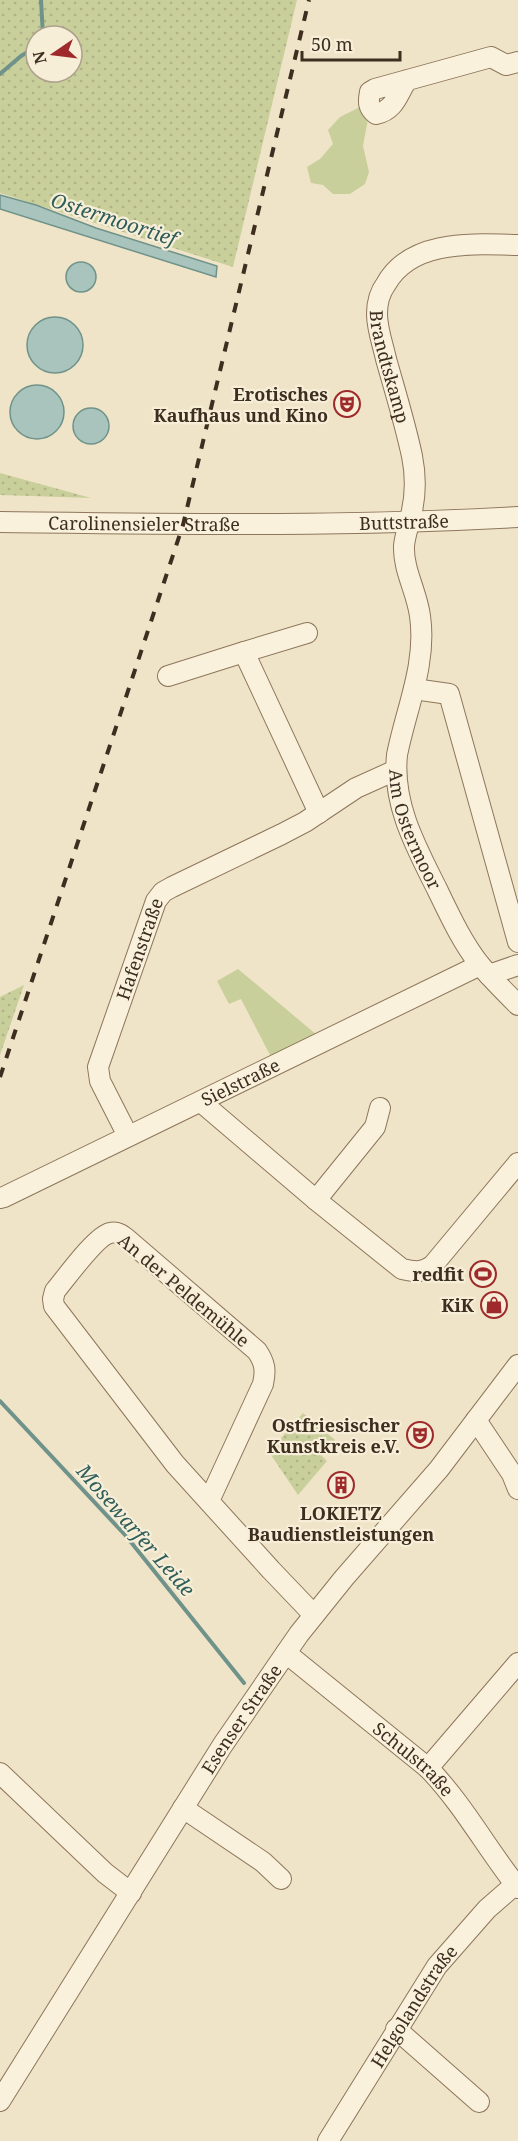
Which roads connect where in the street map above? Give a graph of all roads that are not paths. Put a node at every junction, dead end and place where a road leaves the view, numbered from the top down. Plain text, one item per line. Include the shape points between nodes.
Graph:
1 (518, 62) edge
2 (407, 80) dead end
3 (518, 245) edge
4 (518, 517) edge
5 (0, 522) edge
6 (409, 523) junction
7 (290, 524) joint
8 (307, 633) dead end
9 (244, 652) junction
10 (168, 676) dead end
11 (414, 689) junction
12 (396, 770) junction
13 (319, 813) junction
14 (518, 942) edge
15 (518, 965) edge
16 (485, 970) junction
17 (518, 1005) edge
18 (201, 1102) junction
19 (380, 1108) dead end
20 (128, 1136) junction
21 (518, 1163) edge
22 (0, 1198) edge
23 (316, 1200) junction
24 (518, 1365) edge
25 (476, 1420) junction
26 (518, 1489) edge
27 (208, 1501) junction
28 (314, 1615) junction
29 (286, 1653) junction
30 (518, 1663) edge
31 (428, 1768) junction
32 (0, 1773) edge
33 (183, 1808) junction
34 (281, 1879) dead end
35 (517, 1885) edge
36 (130, 1893) junction
37 (396, 2029) junction
38 (0, 2101) edge
39 (479, 2102) dead end
40 (328, 2141) edge

1 - 2 street via 506,64 491,57
3 - 6 street, Brandtskamp via 453,246 425,252 395,269 380,296 379,328 415,477
4 - 6 street, Buttstraße
5 - 7 street, Carolinensieler Straße
6 - 7 street, Buttstraße
6 - 11 street, Am Ostermoor via 404,548 420,616 422,647
8 - 9 street
9 - 10 street
9 - 13 street
11 - 12 street, Am Ostermoor
11 - 14 street via 450,694
12 - 13 street, Hafenstraße via 356,788
12 - 16 street, Am Ostermoor via 409,832 457,930
13 - 20 street, Hafenstraße via 162,892 156,901 98,1067 100,1081
15 - 16 street, Sielstraße
16 - 17 street, Am Ostermoor
16 - 18 street, Sielstraße
18 - 20 street, Sielstraße
18 - 23 street
19 - 23 street via 375,1127
20 - 22 street, Sielstraße
21 - 23 street via 433,1265 420,1272 402,1269
24 - 25 street, Esenser Straße
25 - 26 street
25 - 28 street, Esenser Straße
27 - 27 street, An der Peldemühle via 135,1414 54,1306 55,1291 102,1236 117,1232 127,1239 264,1360 263,1383
27 - 28 street, An der Peldemühle
28 - 29 street, Esenser Straße
29 - 31 street, Schulstraße
29 - 33 street, Esenser Straße
30 - 31 street
31 - 35 street, Schulstraße
32 - 36 street
33 - 34 street via 263,1862
33 - 36 street, Esenser Straße
35 - 37 street, Helgolandstraße via 487,1909 436,1966
36 - 38 street, Esenser Straße
37 - 39 street
37 - 40 street, Helgolandstraße

